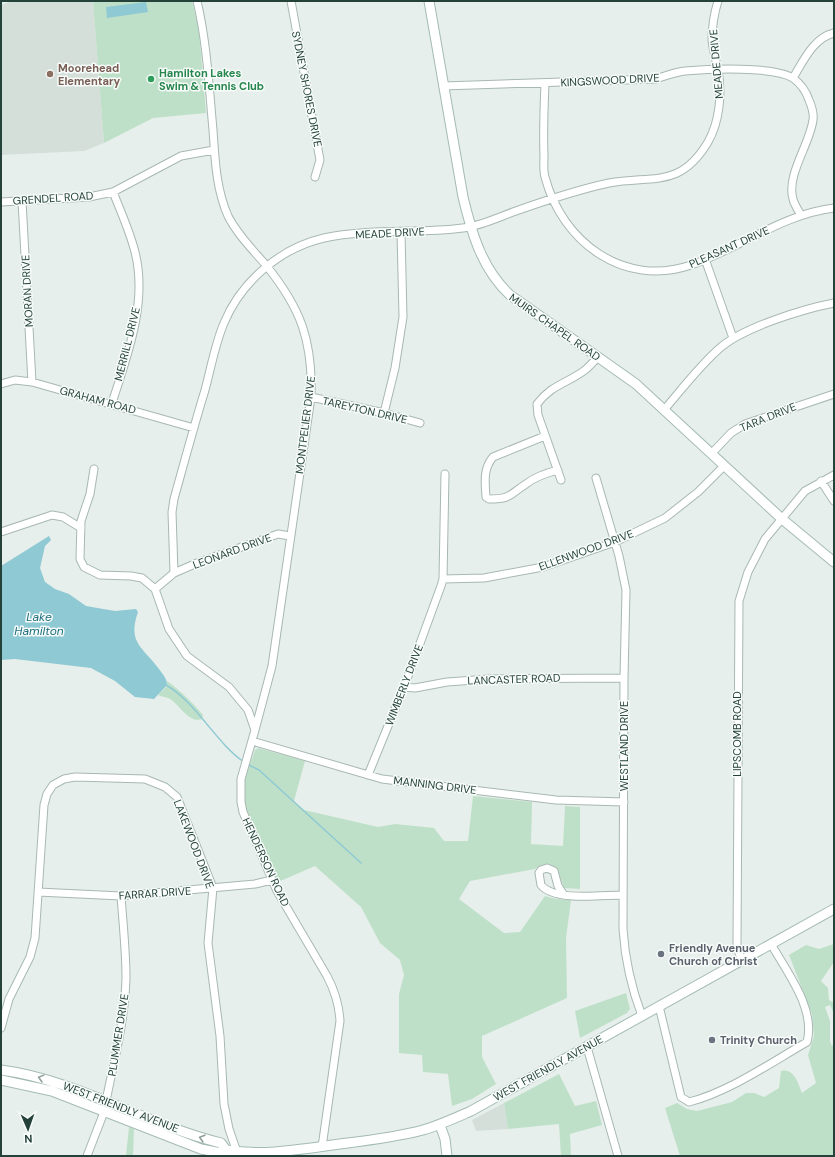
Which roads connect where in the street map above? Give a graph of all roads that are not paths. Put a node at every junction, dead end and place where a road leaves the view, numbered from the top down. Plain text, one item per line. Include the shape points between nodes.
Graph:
1 (197, 1) edge
2 (291, 1) edge
3 (428, 1) edge
4 (718, 1) edge
5 (834, 33) edge
6 (718, 70) junction
7 (793, 78) junction
8 (545, 83) junction
9 (443, 86) junction
10 (214, 150) junction
11 (315, 177) dead end
12 (113, 192) junction
13 (552, 198) junction
14 (22, 201) junction
15 (1, 202) edge
16 (834, 208) edge
17 (801, 215) junction
18 (470, 227) junction
19 (401, 232) junction
20 (705, 259) junction
21 (267, 266) junction
22 (834, 303) edge
23 (733, 338) junction
24 (598, 356) junction
25 (32, 382) junction
26 (1, 384) edge
27 (834, 394) edge
28 (310, 397) junction
29 (112, 403) junction
30 (664, 410) junction
31 (384, 413) junction
32 (420, 423) dead end
33 (194, 428) junction
34 (545, 436) junction
35 (711, 454) junction
36 (724, 466) junction
37 (94, 468) dead end
38 (558, 470) junction
39 (445, 474) dead end
40 (834, 475) edge
41 (596, 478) dead end
42 (561, 480) dead end
43 (821, 481) junction
44 (834, 501) edge
45 (782, 519) junction
46 (80, 528) junction
47 (1, 532) edge
48 (290, 536) junction
49 (615, 542) junction
50 (834, 562) edge
51 (174, 574) junction
52 (443, 578) junction
53 (155, 589) junction
54 (624, 678) junction
55 (404, 687) junction
56 (255, 730) junction
57 (252, 741) junction
58 (368, 775) junction
59 (624, 802) junction
60 (272, 880) junction
61 (213, 888) junction
62 (38, 892) junction
63 (564, 895) dead end
64 (623, 895) junction
65 (121, 896) junction
66 (834, 910) edge
67 (771, 944) junction
68 (741, 960) junction
69 (659, 1006) junction
70 (642, 1016) junction
71 (1, 1028) edge
72 (587, 1047) junction
73 (1, 1070) edge
74 (1, 1080) edge
75 (106, 1102) junction
76 (104, 1112) junction
77 (440, 1125) junction
78 (322, 1147) junction
79 (237, 1154) edge
80 (87, 1156) edge
81 (447, 1156) edge
82 (618, 1156) edge

1 - 10 street, MONTPELIER DRIVE via 205,39
2 - 11 street, SYDNEY SHORES DRIVE via 320,160
3 - 9 main road, MUIRS CHAPEL ROAD
4 - 6 street, MEADE DRIVE via 712,30
5 - 7 street via 827,34 814,44
6 - 7 street, KINGSWOOD DRIVE via 772,71
6 - 8 street, KINGSWOOD DRIVE via 684,71 656,79
6 - 13 street, MEADE DRIVE via 720,102 714,129 702,151 684,169 658,180 615,182
7 - 17 street via 802,86 814,112 810,134 793,180 793,199
8 - 9 street, KINGSWOOD DRIVE
8 - 13 street, PLEASANT DRIVE via 544,176
9 - 18 main road, MUIRS CHAPEL ROAD
10 - 12 street, GRENDEL ROAD via 181,156
10 - 21 street, MONTPELIER DRIVE via 218,185 229,217 238,232
12 - 14 street, GRENDEL ROAD via 89,197
12 - 29 street, MERRILL DRIVE via 135,251 139,288 134,328
13 - 18 street, MEADE DRIVE
13 - 20 street, PLEASANT DRIVE via 564,221 587,246 628,268 661,271 676,269
14 - 15 street, GRENDEL ROAD
14 - 25 street, MORAN DRIVE
16 - 17 street, PLEASANT DRIVE
17 - 20 street, PLEASANT DRIVE
18 - 19 street, MEADE DRIVE
18 - 24 main road, MUIRS CHAPEL ROAD via 488,269 502,288
19 - 21 street, MEADE DRIVE via 323,239 294,249
19 - 31 street via 403,317 395,368
20 - 23 street
21 - 28 street, MONTPELIER DRIVE via 286,291 301,320 311,363
21 - 33 street, MEADE DRIVE via 239,296 224,323
22 - 23 street via 771,322
23 - 30 street via 712,356
24 - 30 main road, MUIRS CHAPEL ROAD via 636,384
24 - 34 street via 586,370 558,384 544,394 537,404
25 - 26 street, GRAHAM ROAD via 15,380
25 - 29 street, GRAHAM ROAD
27 - 35 street, TARA DRIVE via 745,424 731,433
28 - 31 street, TAREYTON DRIVE
28 - 48 street, MONTPELIER DRIVE
29 - 33 street, GRAHAM ROAD
30 - 35 main road, MUIRS CHAPEL ROAD
31 - 32 street, TAREYTON DRIVE
33 - 51 street, MEADE DRIVE via 172,512
34 - 38 street
34 - 38 street via 494,457 488,463 485,470 486,497 508,497 540,476
35 - 36 main road, MUIRS CHAPEL ROAD
36 - 45 main road, MUIRS CHAPEL ROAD
36 - 49 street, ELLENWOOD DRIVE via 698,492 665,518
37 - 46 street via 90,494
38 - 42 street
39 - 52 street
40 - 43 street, LIPSCOMB ROAD
41 - 49 street, WESTLAND DRIVE
43 - 44 street
43 - 45 street, LIPSCOMB ROAD via 805,491
45 - 50 main road, MUIRS CHAPEL ROAD
45 - 68 street, LIPSCOMB ROAD via 759,549 748,572 740,601 736,946
46 - 47 street via 63,517 52,515
46 - 53 street via 80,560 84,567 100,575 142,578
48 - 51 street, LEONARD DRIVE via 278,534 197,563
48 - 56 street, MONTPELIER DRIVE via 272,666
49 - 52 street, ELLENWOOD DRIVE via 535,569 484,578
49 - 54 street, WESTLAND DRIVE via 626,590
51 - 53 street
52 - 55 street, WIMBERLY DRIVE
53 - 56 street via 169,629 187,656 229,687 248,710
54 - 55 street, LANCASTER ROAD via 489,679 447,682 415,688
54 - 59 street, WESTLAND DRIVE
55 - 58 street, WIMBERLY DRIVE
56 - 57 street, HENDERSON ROAD
57 - 58 street, MANNING DRIVE
57 - 60 street, HENDERSON ROAD via 241,779 241,802 249,828
58 - 59 street, MANNING DRIVE via 382,779 556,800
59 - 64 street, WESTLAND DRIVE
60 - 61 street, FARRAR DRIVE
60 - 78 street, HENDERSON ROAD via 327,976 339,1009 340,1021
61 - 62 street, LAKEWOOD DRIVE via 174,793 157,782 145,779 75,777 53,784 47,794
61 - 65 street, FARRAR DRIVE
61 - 79 street, LAKEWOOD DRIVE via 208,943 220,1036 224,1104
62 - 65 street, FARRAR DRIVE
62 - 71 street, LAKEWOOD DRIVE via 33,948 9,999
63 - 64 street
64 - 70 street, WESTLAND DRIVE via 627,965 632,992
65 - 75 street, PLUMMER DRIVE via 126,980 123,1016
66 - 67 main road, WEST FRIENDLY AVENUE
67 - 68 main road, WEST FRIENDLY AVENUE
67 - 69 street via 803,1001 808,1014 810,1033 807,1042 766,1066 724,1088 689,1102 681,1097
68 - 69 main road, WEST FRIENDLY AVENUE
69 - 70 main road, WEST FRIENDLY AVENUE
70 - 72 main road, WEST FRIENDLY AVENUE
72 - 77 main road, WEST FRIENDLY AVENUE
72 - 82 street
75 -> 73 main road, WEST FRIENDLY AVENUE via 41,1078
74 - 76 main road, WEST FRIENDLY AVENUE via 52,1091
79 -> 75 main road, WEST FRIENDLY AVENUE via 226,1150 221,1143 166,1126
76 - 79 main road, WEST FRIENDLY AVENUE via 201,1149
76 - 80 street
77 - 78 main road, WEST FRIENDLY AVENUE via 385,1138
77 - 81 main road
78 - 79 main road, WEST FRIENDLY AVENUE

